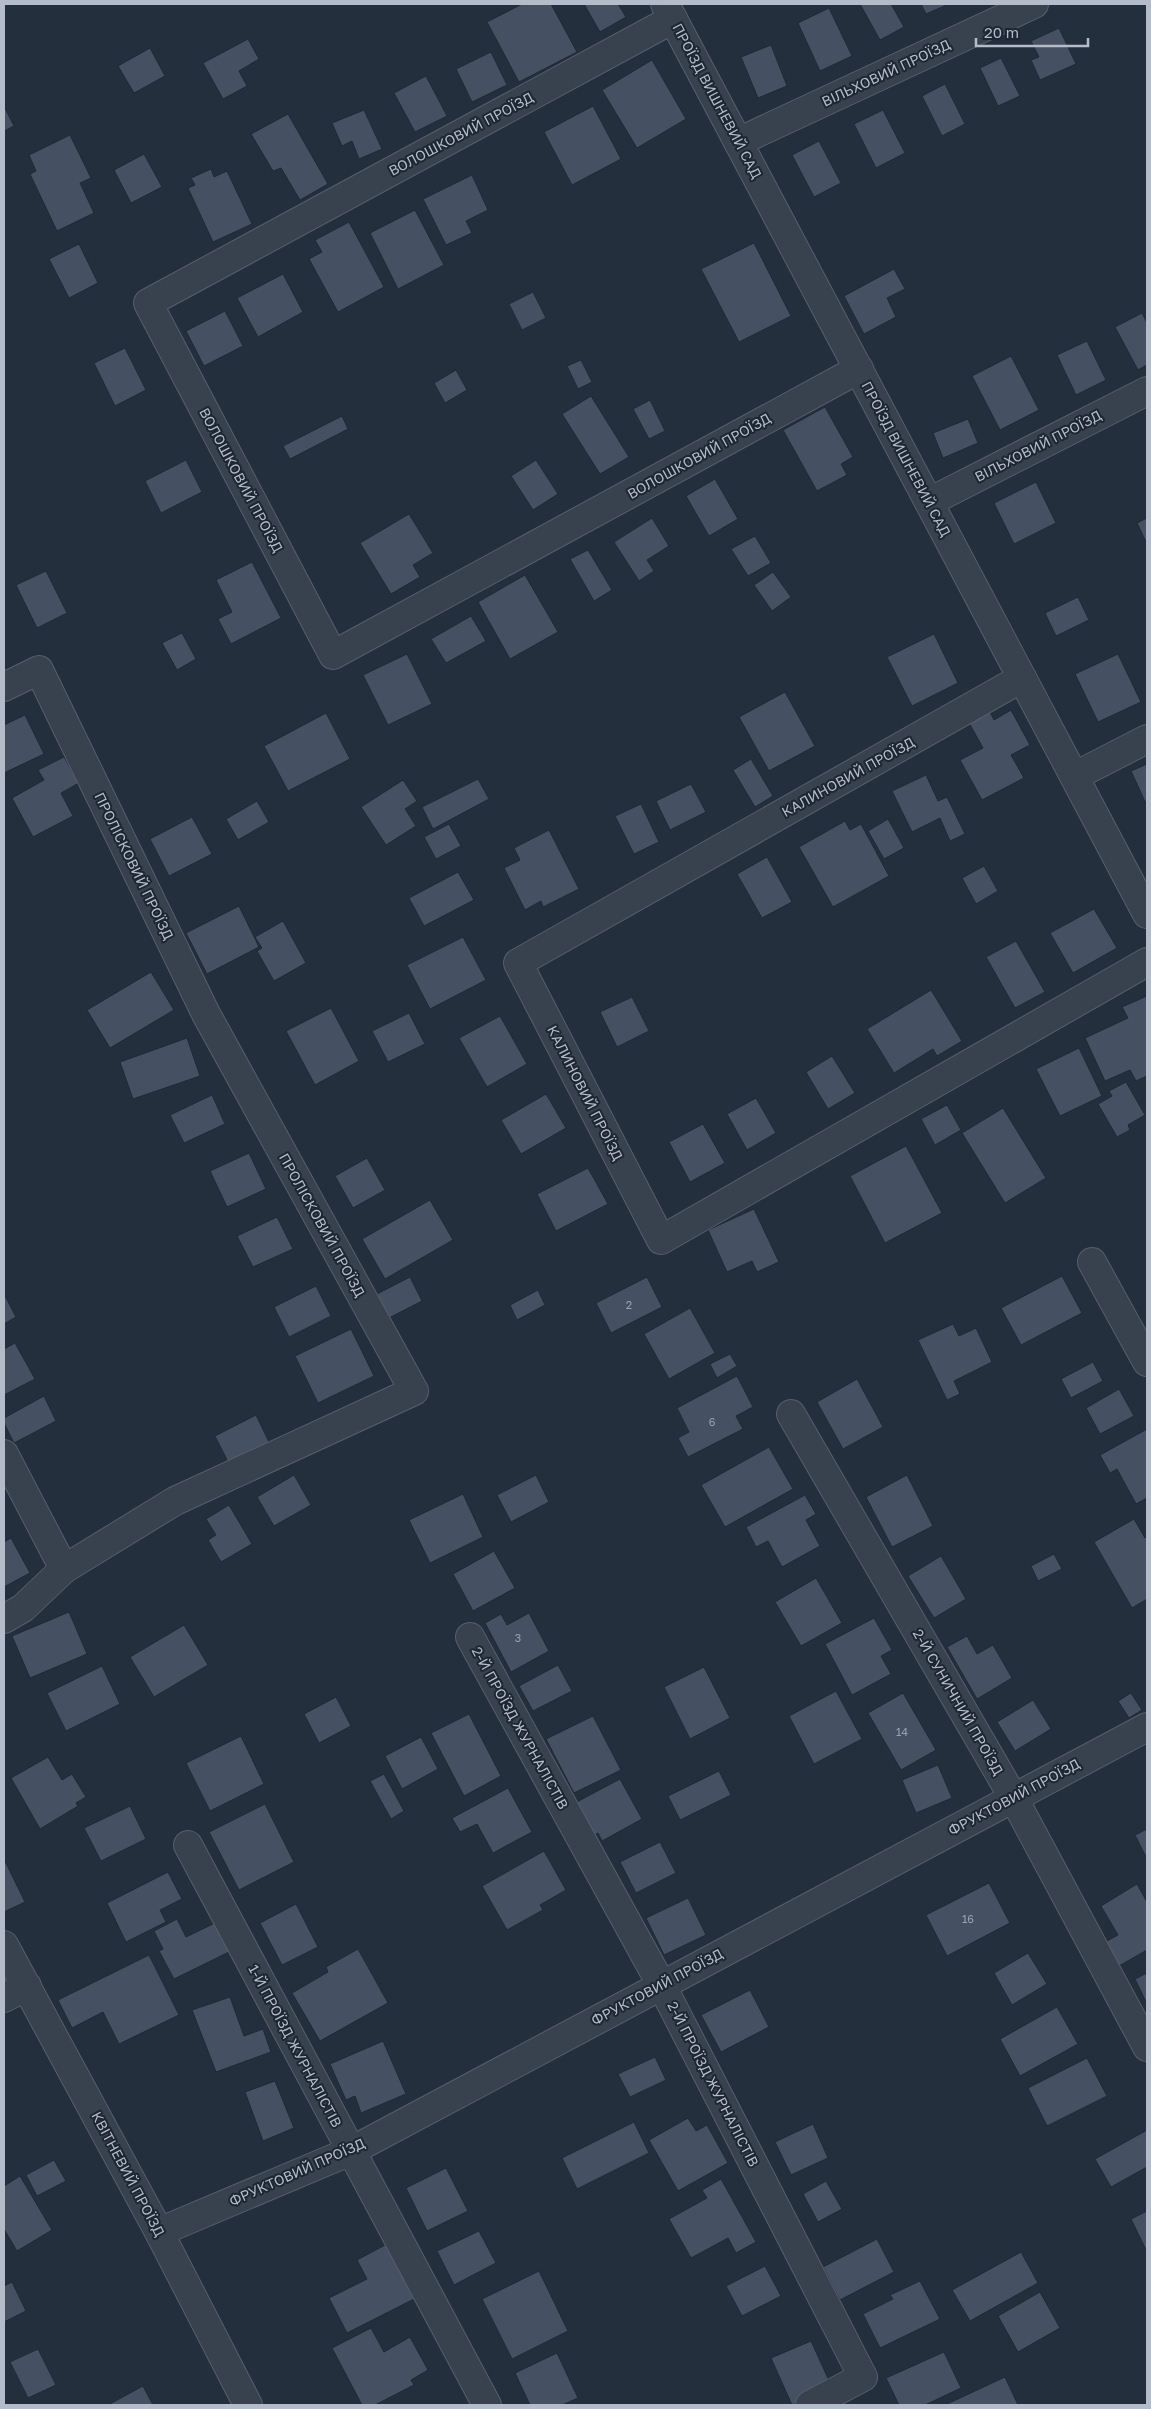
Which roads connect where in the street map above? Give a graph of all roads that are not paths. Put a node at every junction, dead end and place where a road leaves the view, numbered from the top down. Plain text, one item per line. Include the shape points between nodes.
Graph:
1 (1034, 4) edge
2 (669, 11) edge
3 (738, 142) junction
4 (859, 369) junction
5 (1147, 391) edge
6 (929, 502) junction
7 (1022, 678) junction
8 (4, 687) edge
9 (1147, 739) edge
10 (1074, 776) junction
11 (1147, 914) edge
12 (1147, 962) edge
13 (1092, 1262) dead end
14 (1147, 1362) edge
15 (790, 1414) dead end
16 (4, 1454) edge
17 (64, 1569) junction
18 (4, 1619) edge
19 (470, 1637) dead end
20 (1147, 1727) edge
21 (1013, 1797) junction
22 (188, 1845) dead end
23 (4, 1945) edge
24 (661, 1984) junction
25 (15, 1992) edge
26 (1147, 2047) edge
27 (350, 2151) junction
28 (159, 2232) junction
29 (248, 2405) edge
30 (487, 2405) edge
31 (810, 2405) edge

1 - 3 street, ВІЛЬХОВИЙ ПРОЇЗД
2 - 3 street, ПРОЇЗД ВИШНЕВИЙ САД
2 - 4 street, ВОЛОШКОВИЙ ПРОЇЗД via 148,303 333,655
3 - 4 street, ПРОЇЗД ВИШНЕВИЙ САД
4 - 6 street, ПРОЇЗД ВИШНЕВИЙ САД
5 - 6 street, ВІЛЬХОВИЙ ПРОЇЗД
6 - 7 street, ПРОЇЗД ВИШНЕВИЙ САД
7 - 10 street, ПРОЇЗД ВИШНЕВИЙ САД
7 - 12 street, КАЛИНОВИЙ ПРОЇЗД via 518,963 661,1240
8 - 17 street, ПРОЛІСКОВИЙ ПРОЇЗД via 39,670 206,1014 414,1391 175,1501
9 - 10 street
10 - 11 street, ПРОЇЗД ВИШНЕВИЙ САД
13 - 14 street
15 - 21 street, 2-Й СУНИЧНИЙ ПРОЇЗД
16 - 17 street
17 - 18 street, ПРОЛІСКОВИЙ ПРОЇЗД via 23,1608
19 - 24 street, 2-Й ПРОЇЗД ЖУРНАЛІСТІВ
20 - 21 street, ФРУКТОВИЙ ПРОЇЗД
21 - 24 street, ФРУКТОВИЙ ПРОЇЗД
21 - 26 street, 2-Й СУНИЧНИЙ ПРОЇЗД
22 - 27 street, 1-Й ПРОЇЗД ЖУРНАЛІСТІВ
23 - 25 street, КВІТНЕВИЙ ПРОЇЗД
24 - 27 street, ФРУКТОВИЙ ПРОЇЗД
24 - 31 street, 2-Й ПРОЇЗД ЖУРНАЛІСТІВ via 863,2377
25 - 28 street, КВІТНЕВИЙ ПРОЇЗД
27 - 28 street, ФРУКТОВИЙ ПРОЇЗД
27 - 30 street, 1-Й ПРОЇЗД ЖУРНАЛІСТІВ
28 - 29 street, КВІТНЕВИЙ ПРОЇЗД

